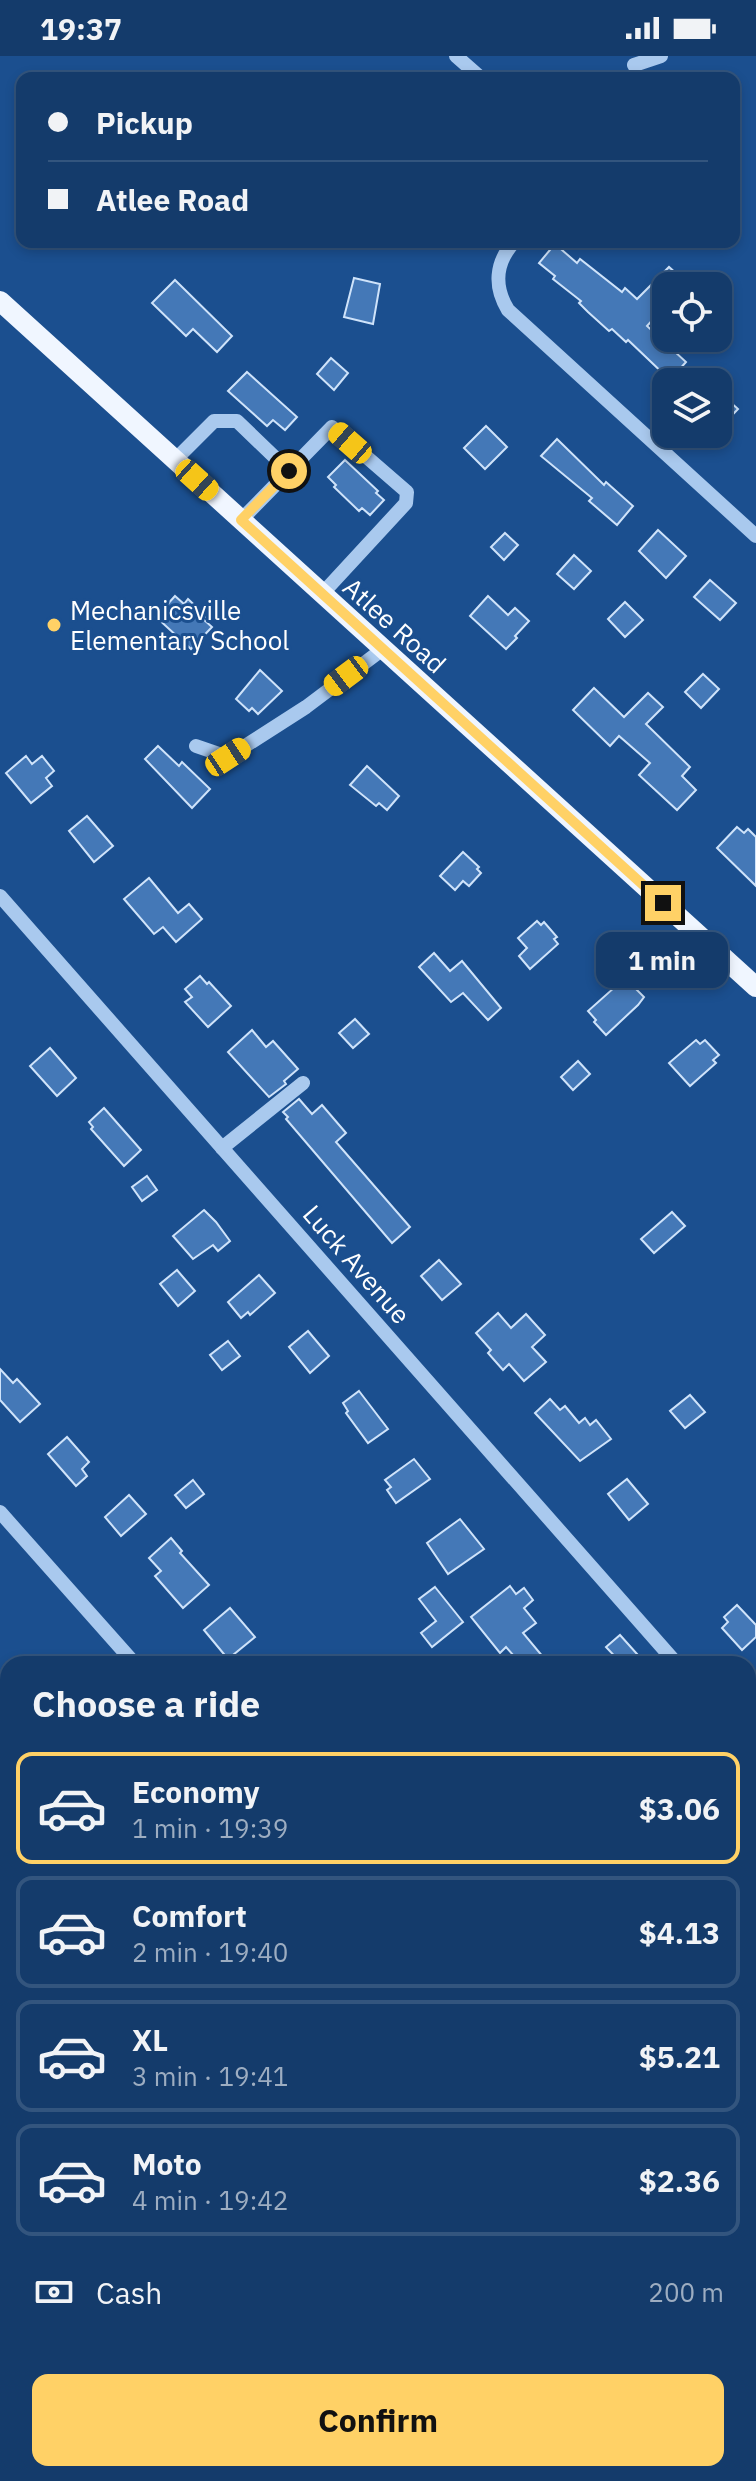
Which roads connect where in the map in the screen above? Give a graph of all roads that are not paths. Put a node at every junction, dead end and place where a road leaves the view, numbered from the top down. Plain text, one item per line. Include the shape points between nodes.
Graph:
1 (456, 56) edge
2 (661, 56) edge
3 (634, 66) edge
4 (474, 72) edge
5 (510, 248) edge
6 (0, 301) edge
7 (175, 460) junction
8 (289, 471) junction
9 (241, 520) junction
10 (756, 536) edge
11 (322, 594) junction
12 (383, 649) junction
13 (196, 746) dead end
14 (0, 896) edge
15 (756, 987) edge
16 (303, 1083) dead end
17 (222, 1148) junction
18 (0, 1512) edge
19 (128, 1656) edge
20 (670, 1656) edge

1 - 4 street
2 - 3 street
5 - 10 street via 497,282 508,310
6 - 7 main road, Atlee Road
7 - 8 street via 214,421 237,421
7 - 9 main road, Atlee Road
8 - 9 street
8 - 11 street via 332,427 407,492 406,503
9 - 11 main road, Atlee Road
11 - 12 main road, Atlee Road
12 - 13 street via 228,757
12 - 15 main road, Atlee Road
14 - 17 street, Luck Avenue
16 - 17 street
17 - 20 street, Luck Avenue
18 - 19 street

